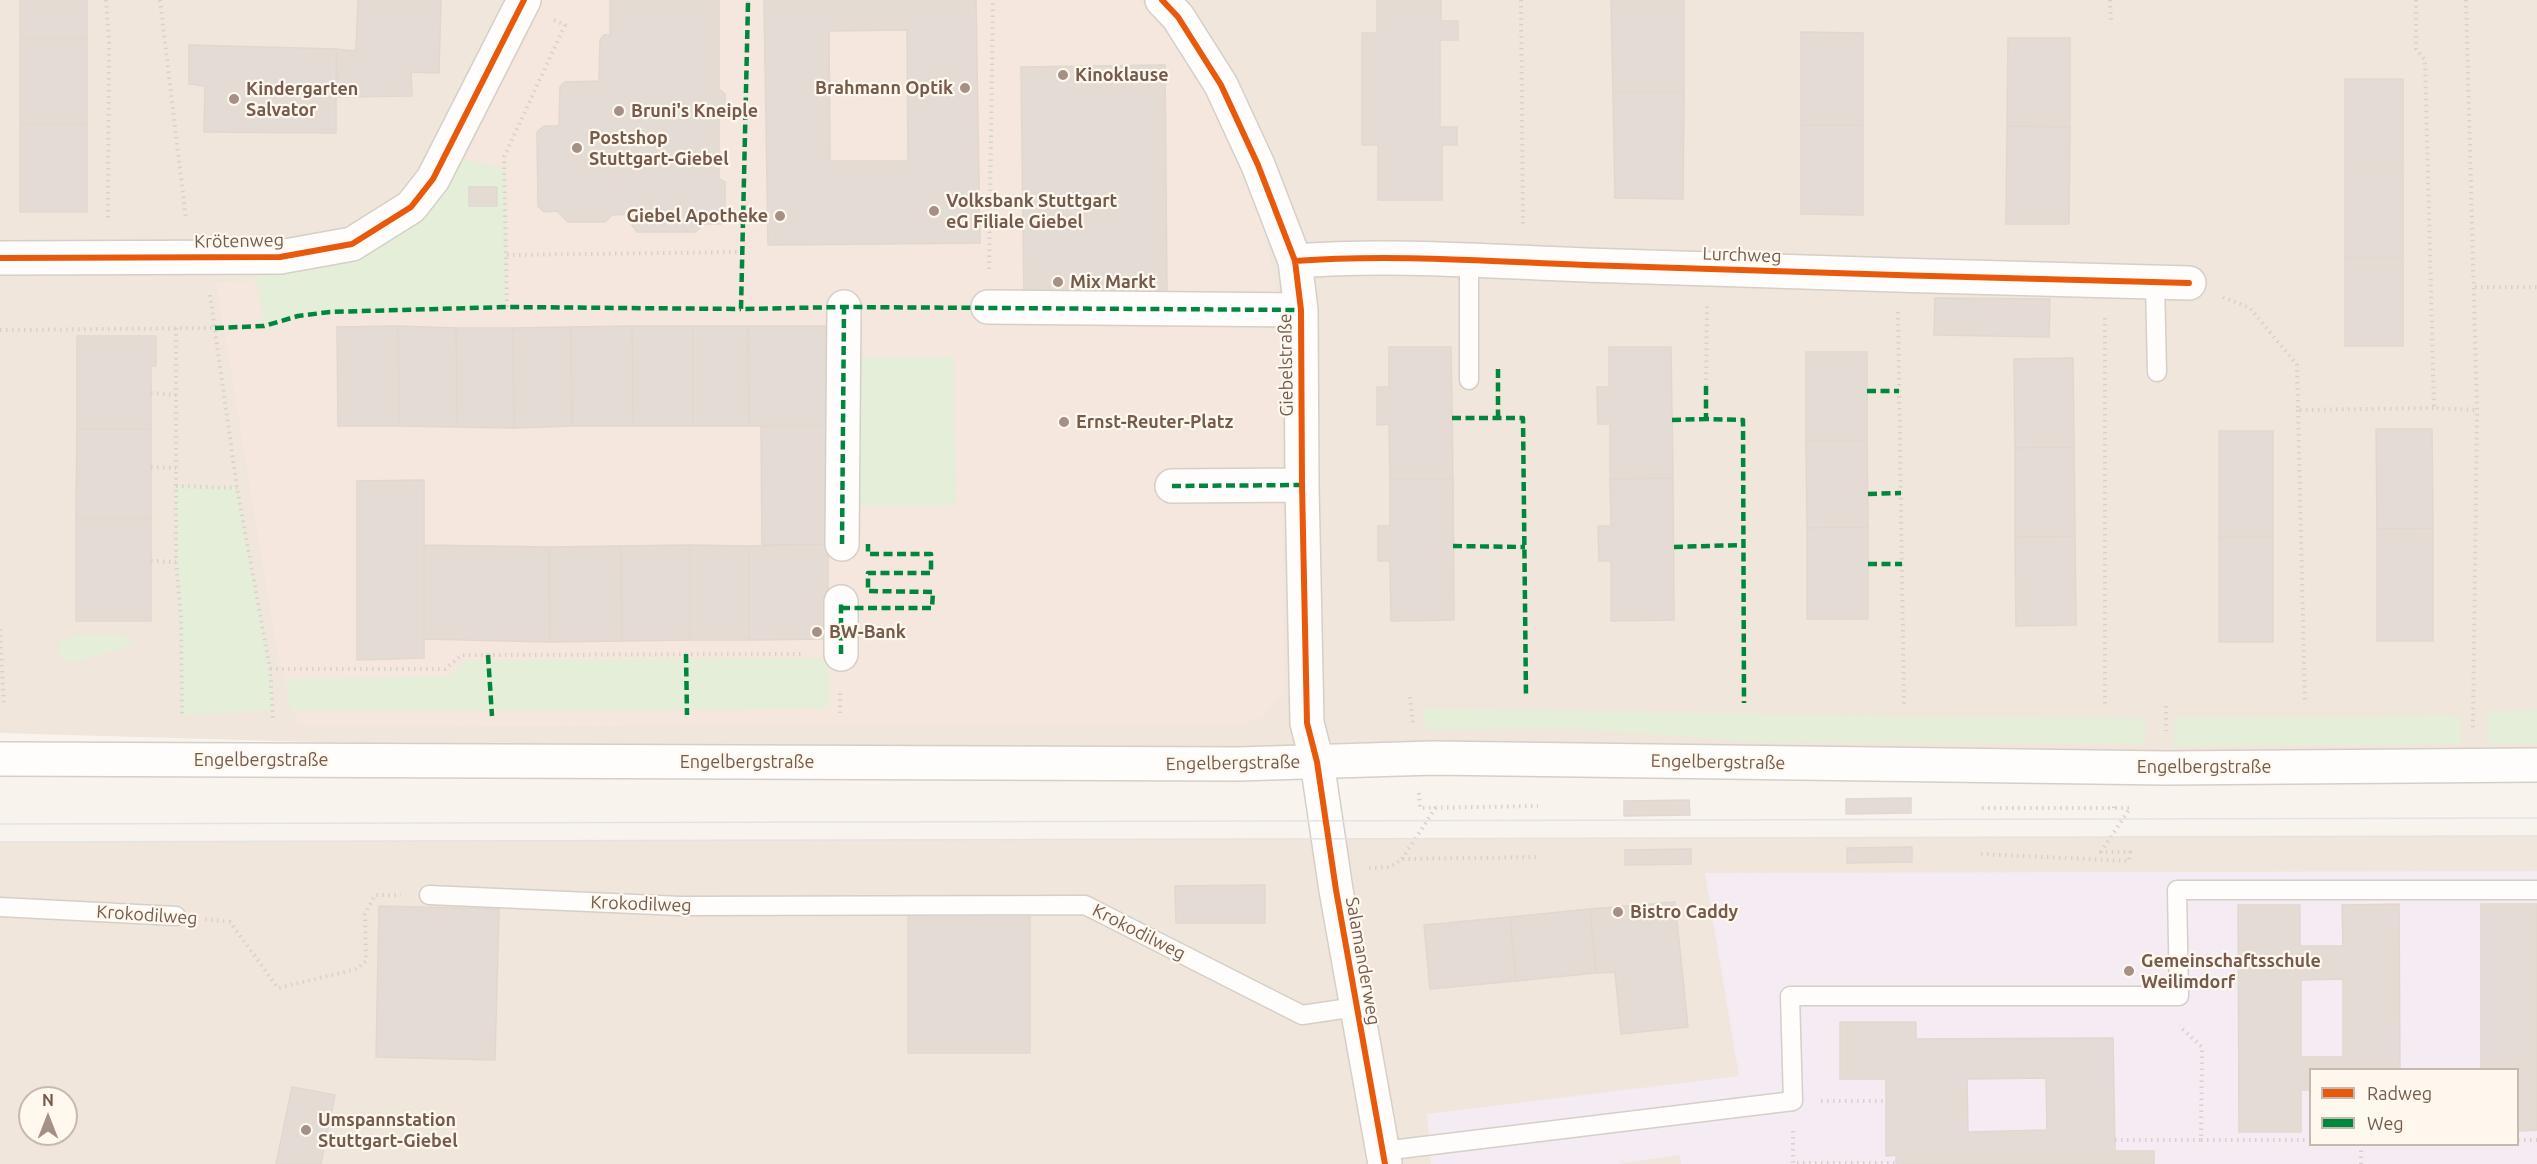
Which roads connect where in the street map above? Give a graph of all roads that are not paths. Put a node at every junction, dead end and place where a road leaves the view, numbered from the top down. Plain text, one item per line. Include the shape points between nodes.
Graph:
1 (1162, 0) edge
2 (534, 8) edge
3 (0, 258) edge
4 (1295, 261) junction
5 (1470, 261) junction
6 (2155, 282) junction
7 (2189, 283) road end
8 (844, 307) dead end
9 (988, 307) road end
10 (1301, 310) junction
11 (2157, 372) dead end
12 (1469, 380) dead end
13 (1302, 485) junction
14 (1172, 486) dead end
15 (842, 544) dead end
16 (841, 602) dead end
17 (841, 654) road end
18 (0, 759) edge
19 (1317, 762) junction
20 (2537, 765) edge
21 (2537, 890) edge
22 (429, 895) road end
23 (0, 907) edge
24 (176, 916) road end
25 (1356, 1007) junction
26 (1384, 1157) edge

1 - 4 street, Giebelstraße via 1178,17 1221,85 1258,165
2 - 3 street, Krötenweg via 433,179 411,207 352,244 279,257
4 - 5 street, Lurchweg
4 - 10 street, Giebelstraße
5 - 6 street, Lurchweg
5 - 12 lane
6 - 7 street, Lurchweg
6 - 11 lane
8 - 15 street
9 - 10 street
10 - 13 street, Giebelstraße
13 - 14 street
13 - 19 street, Giebelstraße via 1307,723
16 - 17 street
18 - 19 street, Engelbergstraße
19 - 20 street, Engelbergstraße via 1432,758 2166,768
19 - 25 street, Salamanderweg
21 - 26 lane via 2177,890 2179,996 1790,996 1793,1101
22 - 25 lane, Krokodilweg via 680,906 1085,905 1302,1015
23 - 24 lane, Krokodilweg
25 - 26 street, Salamanderweg

